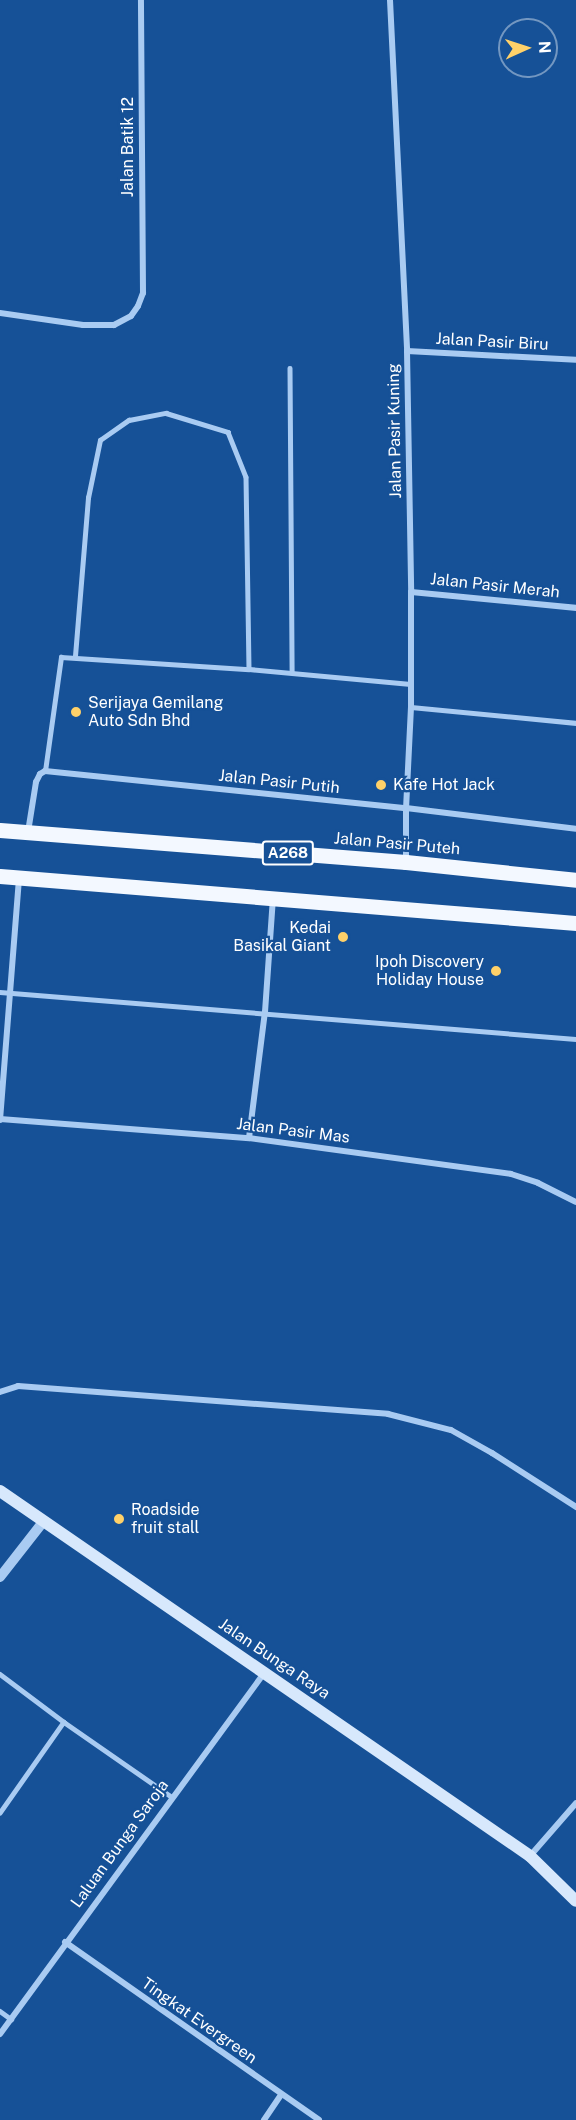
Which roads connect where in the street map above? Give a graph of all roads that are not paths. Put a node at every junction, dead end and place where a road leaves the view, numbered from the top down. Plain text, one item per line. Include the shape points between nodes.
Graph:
1 (141, 0) edge
2 (390, 0) edge
3 (0, 313) edge
4 (406, 351) junction
5 (576, 360) edge
6 (290, 368) dead end
7 (411, 592) junction
8 (576, 608) edge
9 (75, 656) junction
10 (249, 669) junction
11 (292, 672) junction
12 (410, 684) junction
13 (411, 707) junction
14 (576, 723) edge
15 (45, 771) junction
16 (405, 808) junction
17 (576, 829) edge
18 (0, 830) edge
19 (28, 832) junction
20 (406, 862) junction
21 (0, 876) edge
22 (19, 878) junction
23 (576, 880) edge
24 (273, 898) junction
25 (576, 923) edge
26 (0, 992) edge
27 (9, 992) junction
28 (265, 1012) junction
29 (576, 1039) edge
30 (0, 1119) edge
31 (249, 1138) junction
32 (576, 1202) edge
33 (0, 1392) edge
34 (0, 1491) edge
35 (576, 1507) edge
36 (43, 1522) junction
37 (0, 1577) edge
38 (264, 1672) junction
39 (0, 1674) edge
40 (64, 1722) junction
41 (172, 1797) junction
42 (576, 1803) edge
43 (0, 1813) edge
44 (530, 1856) junction
45 (576, 1900) edge
46 (65, 1942) junction
47 (0, 2011) edge
48 (10, 2019) junction
49 (0, 2034) edge
50 (280, 2096) junction
51 (264, 2120) edge
52 (318, 2120) edge

1 - 3 street, Jalan Batik 12 via 143,293 131,316 114,325 83,325
2 - 4 street, Jalan Pasir Kuning
4 - 5 street, Jalan Pasir Biru
4 - 7 street, Jalan Pasir Kuning
6 - 11 lane
7 - 8 street, Jalan Pasir Merah
7 - 12 street, Jalan Pasir Kuning
9 - 10 lane
9 - 10 lane via 88,498 99,440 129,420 166,413 228,432 246,477
9 - 15 lane via 61,657
10 - 11 lane
11 - 12 lane
12 - 13 street, Jalan Pasir Kuning
13 - 14 lane
13 - 16 street, Jalan Pasir Kuning
15 - 16 street, Jalan Pasir Putih
15 - 19 street via 36,782
16 - 17 street, Jalan Pasir Putih
16 - 20 street, Jalan Pasir Kuning
18 - 19 main road, Jalan Pasir Puteh / A268
19 - 20 main road, Jalan Pasir Puteh / A268
20 - 23 main road, Jalan Pasir Puteh / A268
21 - 22 main road
22 - 24 main road
22 - 27 street
24 - 25 main road
24 - 28 street
26 - 27 lane
27 - 28 lane
27 - 30 street
28 - 29 lane
28 - 31 street
30 - 31 street, Jalan Pasir Mas
31 - 32 street, Jalan Pasir Mas via 511,1174
33 - 35 street via 18,1386 388,1414 451,1430
34 - 36 main road, Jalan Bunga Raya
36 - 37 street
36 - 38 main road, Jalan Bunga Raya
38 - 41 street, Laluan Bunga Saroja
38 - 44 main road, Jalan Bunga Raya
39 - 40 lane
40 - 41 lane
40 - 43 lane
41 - 46 street, Laluan Bunga Saroja
42 - 44 street
44 - 45 main road, Jalan Bunga Raya
46 - 48 street, Laluan Bunga Saroja
46 - 50 street, Tingkat Evergreen
47 - 48 lane
48 - 49 street, Laluan Bunga Saroja
50 - 51 street
50 - 52 street, Tingkat Evergreen

